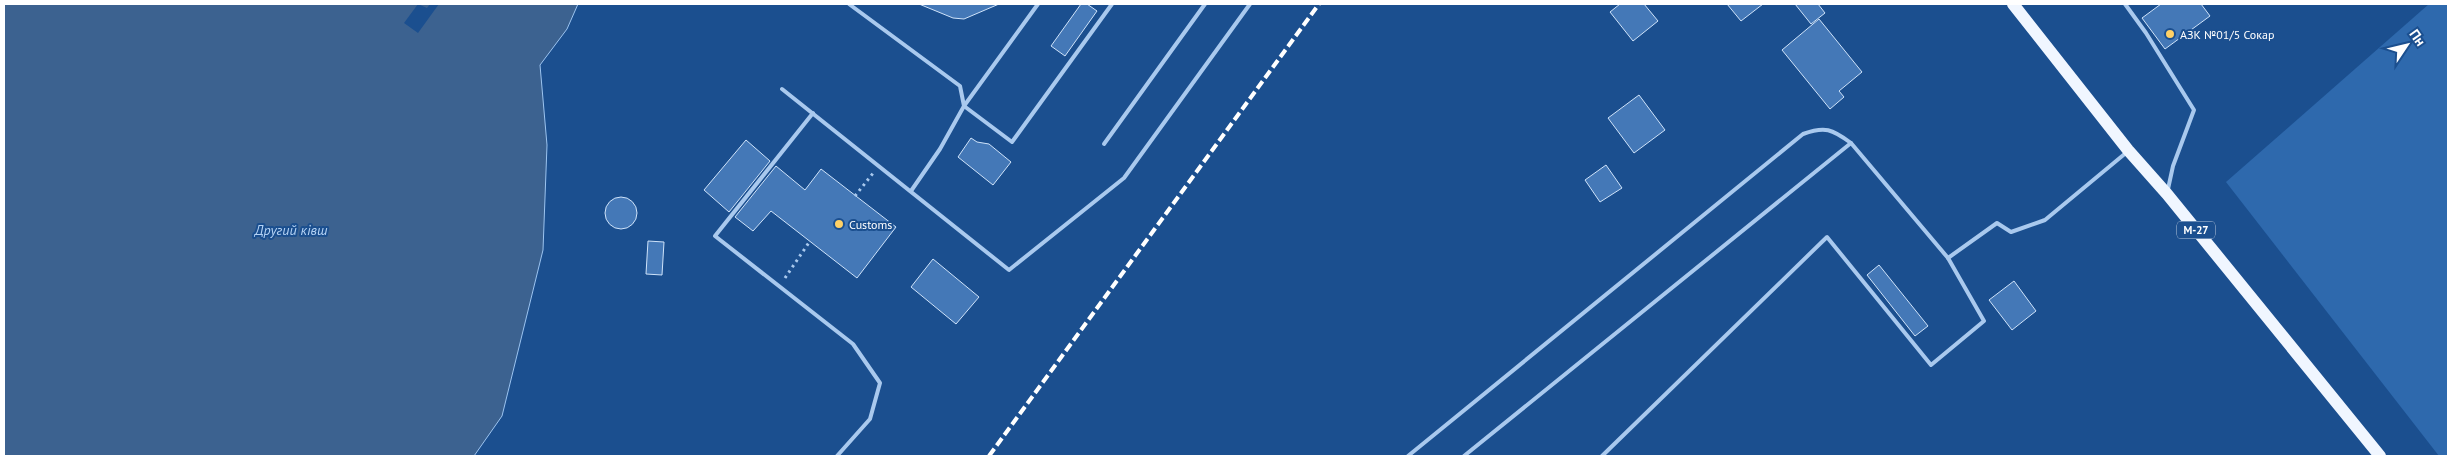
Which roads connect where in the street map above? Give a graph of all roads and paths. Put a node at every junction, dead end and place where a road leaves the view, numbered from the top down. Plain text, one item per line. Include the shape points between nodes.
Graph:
1 (849, 4) edge
2 (1038, 4) edge
3 (1112, 4) edge
4 (1206, 4) edge
5 (1250, 4) edge
6 (2016, 4) edge
7 (2125, 4) edge
8 (782, 89) dead end
9 (964, 106) junction
10 (813, 113) junction
11 (1851, 143) junction
12 (1104, 144) dead end
13 (2128, 150) junction
14 (878, 165) junction
15 (911, 191) junction
16 (2167, 194) junction
17 (855, 196) dead end
18 (810, 242) dead end
19 (1948, 258) junction
20 (779, 287) junction
21 (838, 456) edge
22 (1408, 456) edge
23 (1464, 456) edge
24 (1602, 456) edge
25 (2380, 456) edge

1 - 9 lane via 960,86
2 - 9 lane
3 - 9 lane via 1012,142
4 - 12 lane
5 - 15 lane via 1124,178 1009,270
6 - 13 main road, М-27
7 - 16 lane via 2194,110
8 - 10 lane
9 - 15 lane
10 - 14 lane
10 - 20 lane via 714,236
11 - 19 lane
11 - 22 lane via 1835,131 1819,128 1803,134
11 - 23 lane
13 - 16 main road, М-27
13 - 19 lane via 2045,220 2011,232 1997,223
14 - 15 lane
14 - 17 path
16 - 25 main road, М-27
18 - 20 path
19 - 24 lane via 1984,321 1931,366 1827,238
20 - 21 lane via 853,344 880,383 870,418

